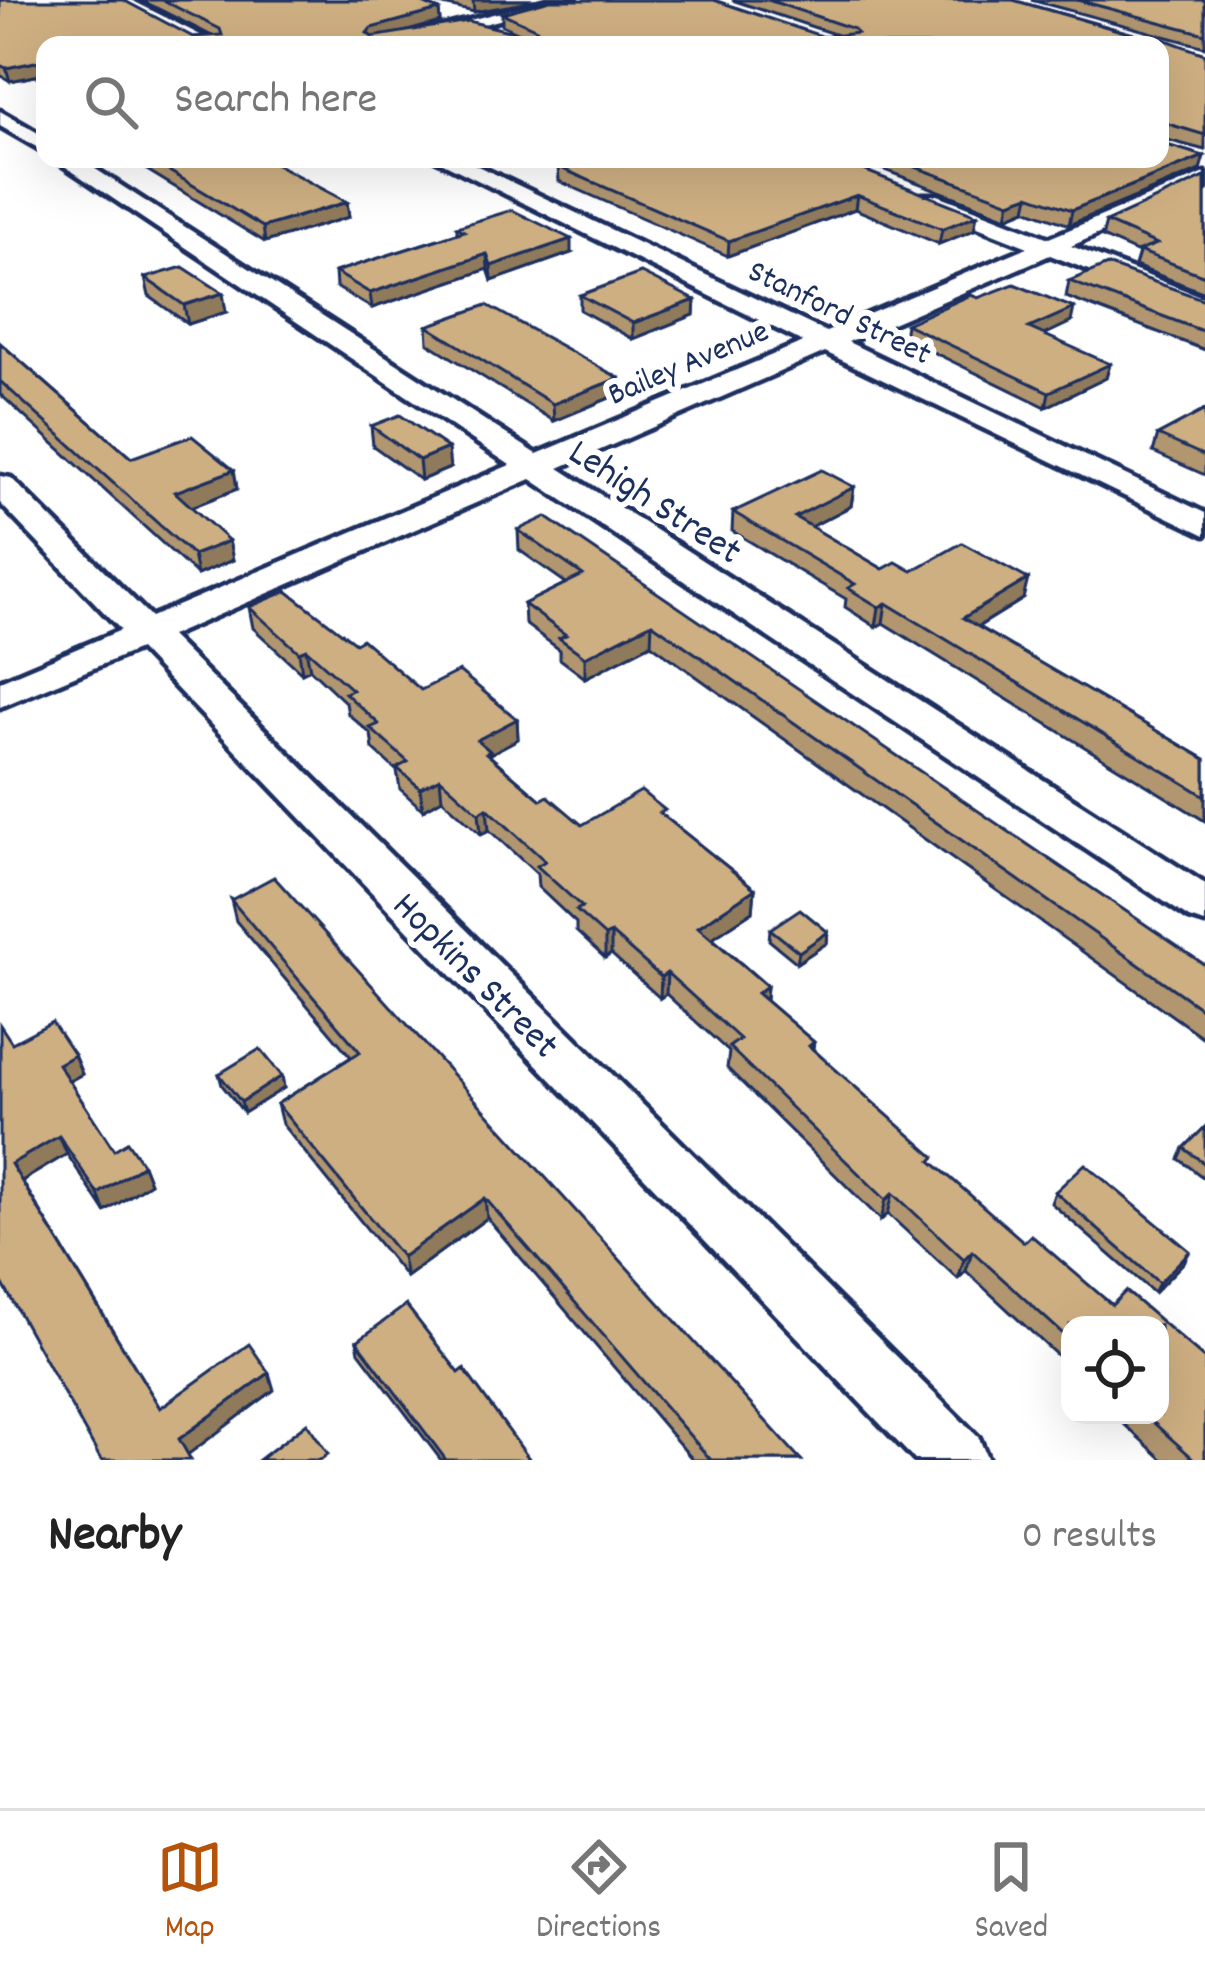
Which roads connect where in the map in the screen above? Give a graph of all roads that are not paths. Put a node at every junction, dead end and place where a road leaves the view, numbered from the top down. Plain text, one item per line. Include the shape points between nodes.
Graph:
1 (118, 0) edge
2 (568, 0) edge
3 (441, 12) edge
4 (470, 24) junction
5 (192, 36) edge
6 (420, 36) edge
7 (503, 36) edge
8 (36, 123) edge
9 (6, 126) edge
10 (36, 141) edge
11 (78, 168) edge
12 (465, 168) edge
13 (1205, 180) edge
14 (906, 191) edge
15 (1046, 245) junction
16 (1205, 307) edge
17 (822, 341) junction
18 (529, 466) junction
19 (0, 485) edge
20 (1205, 524) edge
21 (144, 634) junction
22 (0, 695) edge
23 (1205, 906) edge
24 (957, 1460) edge

1 - 5 street
2 - 4 street
3 - 4 street
4 - 6 street
4 - 7 street
8 - 9 street
9 - 10 street
11 - 18 street, Lehigh Street
12 - 17 street, Stanford Street
13 - 15 street, Bailey Avenue
14 - 15 street
15 - 16 street
15 - 17 street, Bailey Avenue
17 - 18 street, Bailey Avenue
17 - 20 street, Stanford Street
18 - 21 street, Bailey Avenue
18 - 23 street, Lehigh Street
19 - 21 street, Hopkins Street
21 - 22 street, Bailey Avenue
21 - 24 street, Hopkins Street

